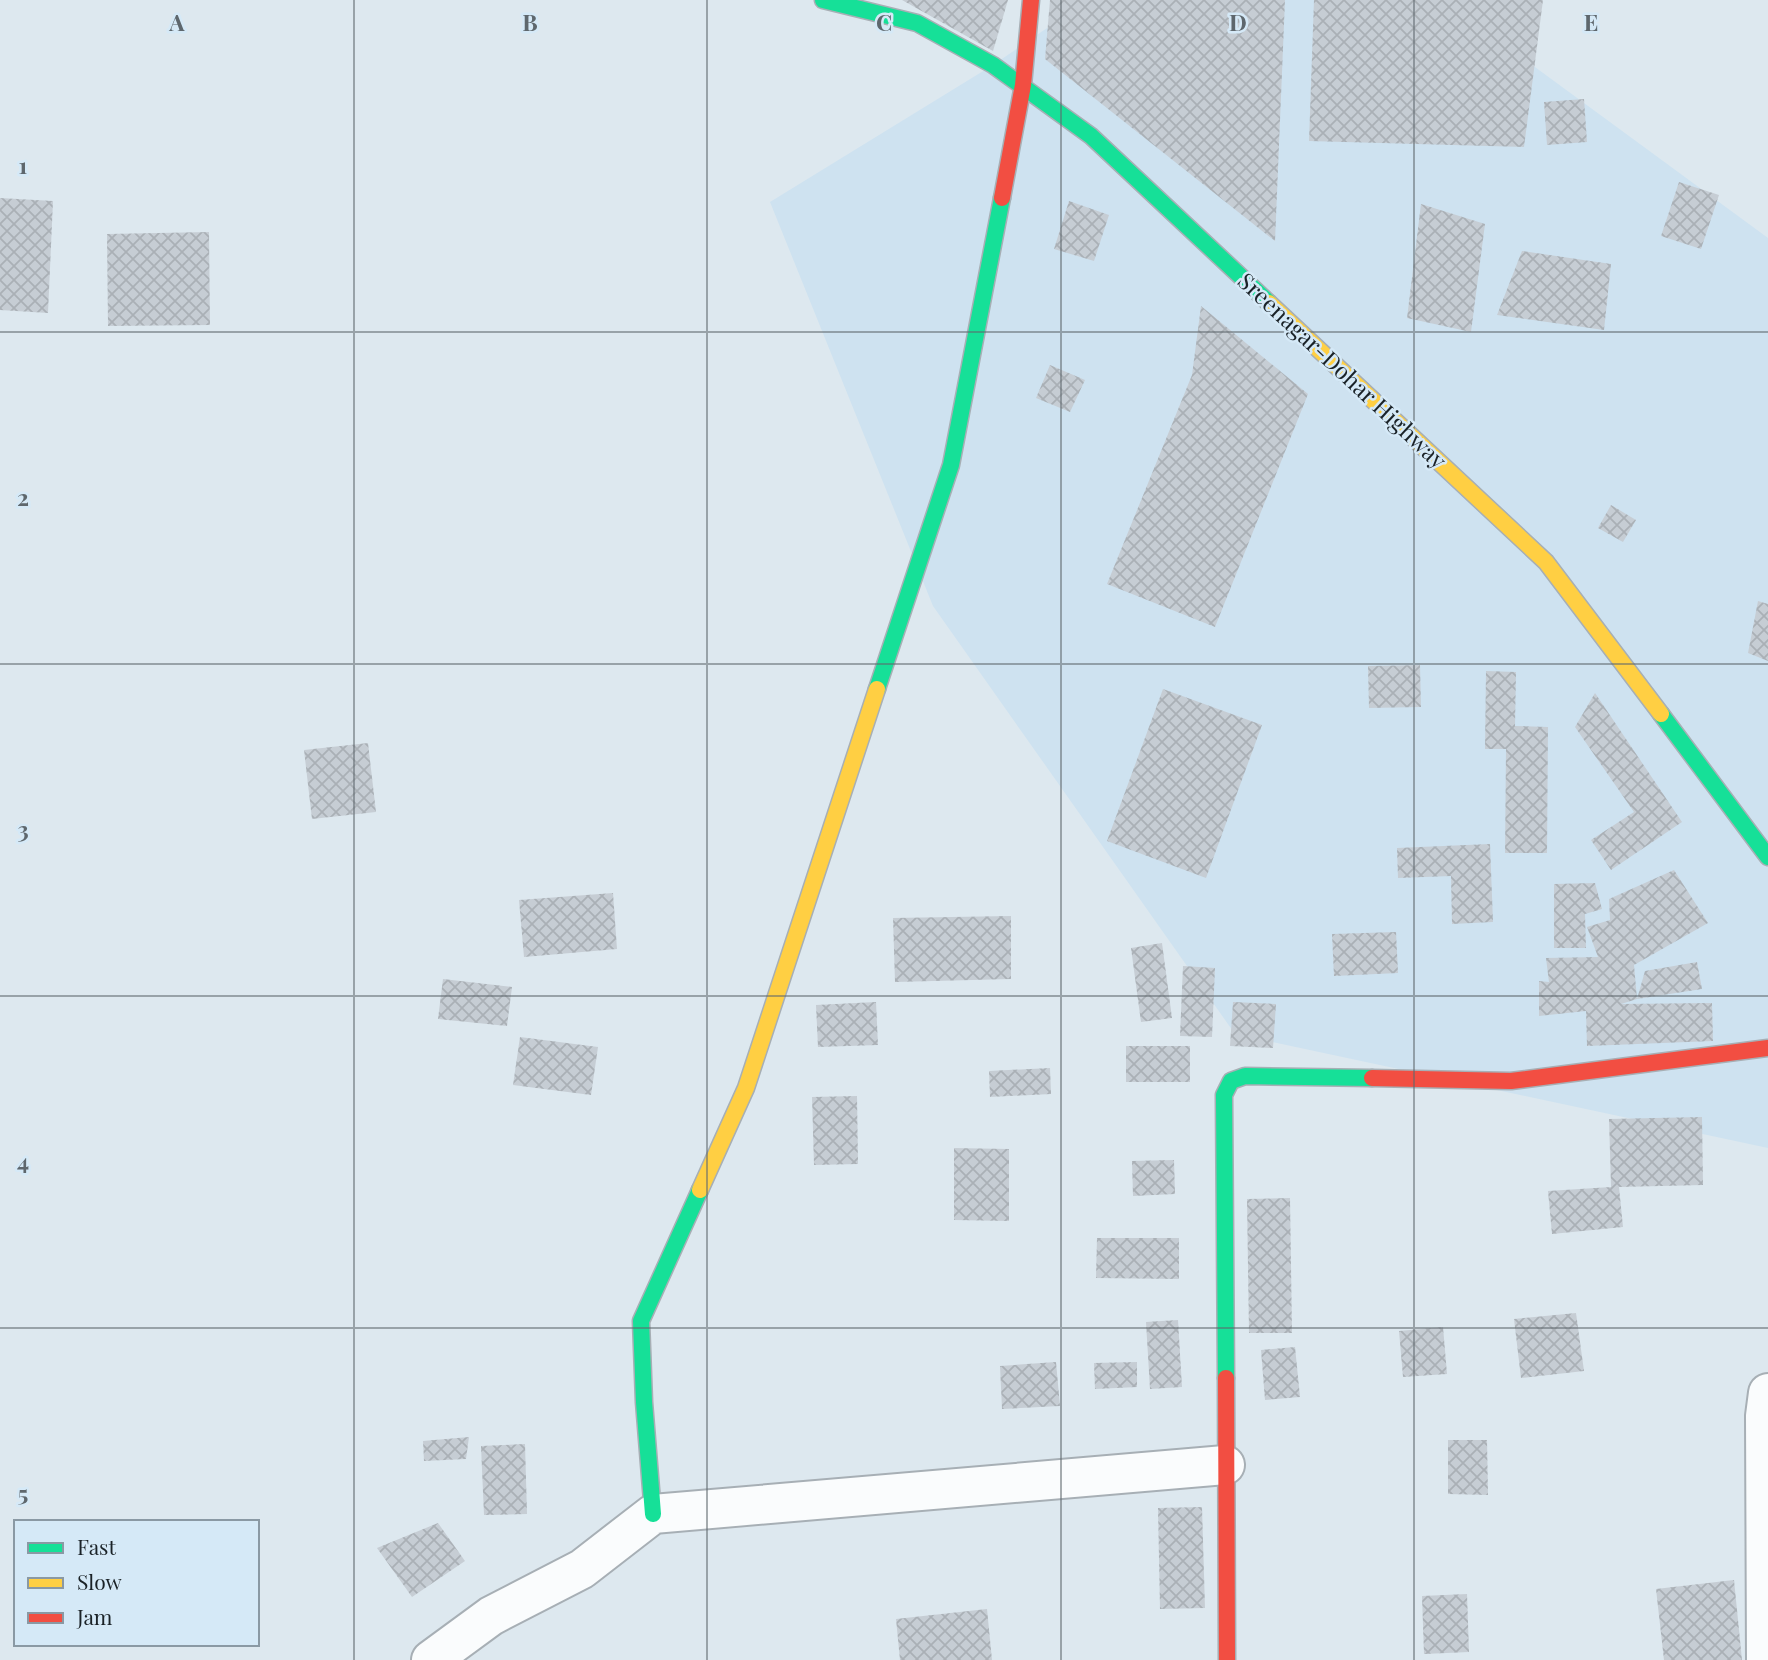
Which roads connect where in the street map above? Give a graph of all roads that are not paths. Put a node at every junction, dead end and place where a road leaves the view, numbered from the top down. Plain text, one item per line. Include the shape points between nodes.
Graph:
1 (823, 0) edge
2 (1031, 0) edge
3 (1023, 85) junction
4 (1768, 857) edge
5 (1768, 1048) edge
6 (1768, 1393) edge
7 (1225, 1465) junction
8 (653, 1514) junction
9 (431, 1660) edge
10 (1227, 1660) edge
11 (1766, 1660) edge

1 - 3 street, Sreenagar-Dohar Highway via 917,23
2 - 3 street
3 - 4 street, Sreenagar-Dohar Highway via 1091,136 1546,562
3 - 8 street via 951,465 746,1088 641,1321
5 - 7 street via 1511,1081 1245,1076 1231,1082 1224,1094
6 - 11 street
7 - 8 street
7 - 10 street
8 - 9 street via 582,1569 491,1616

